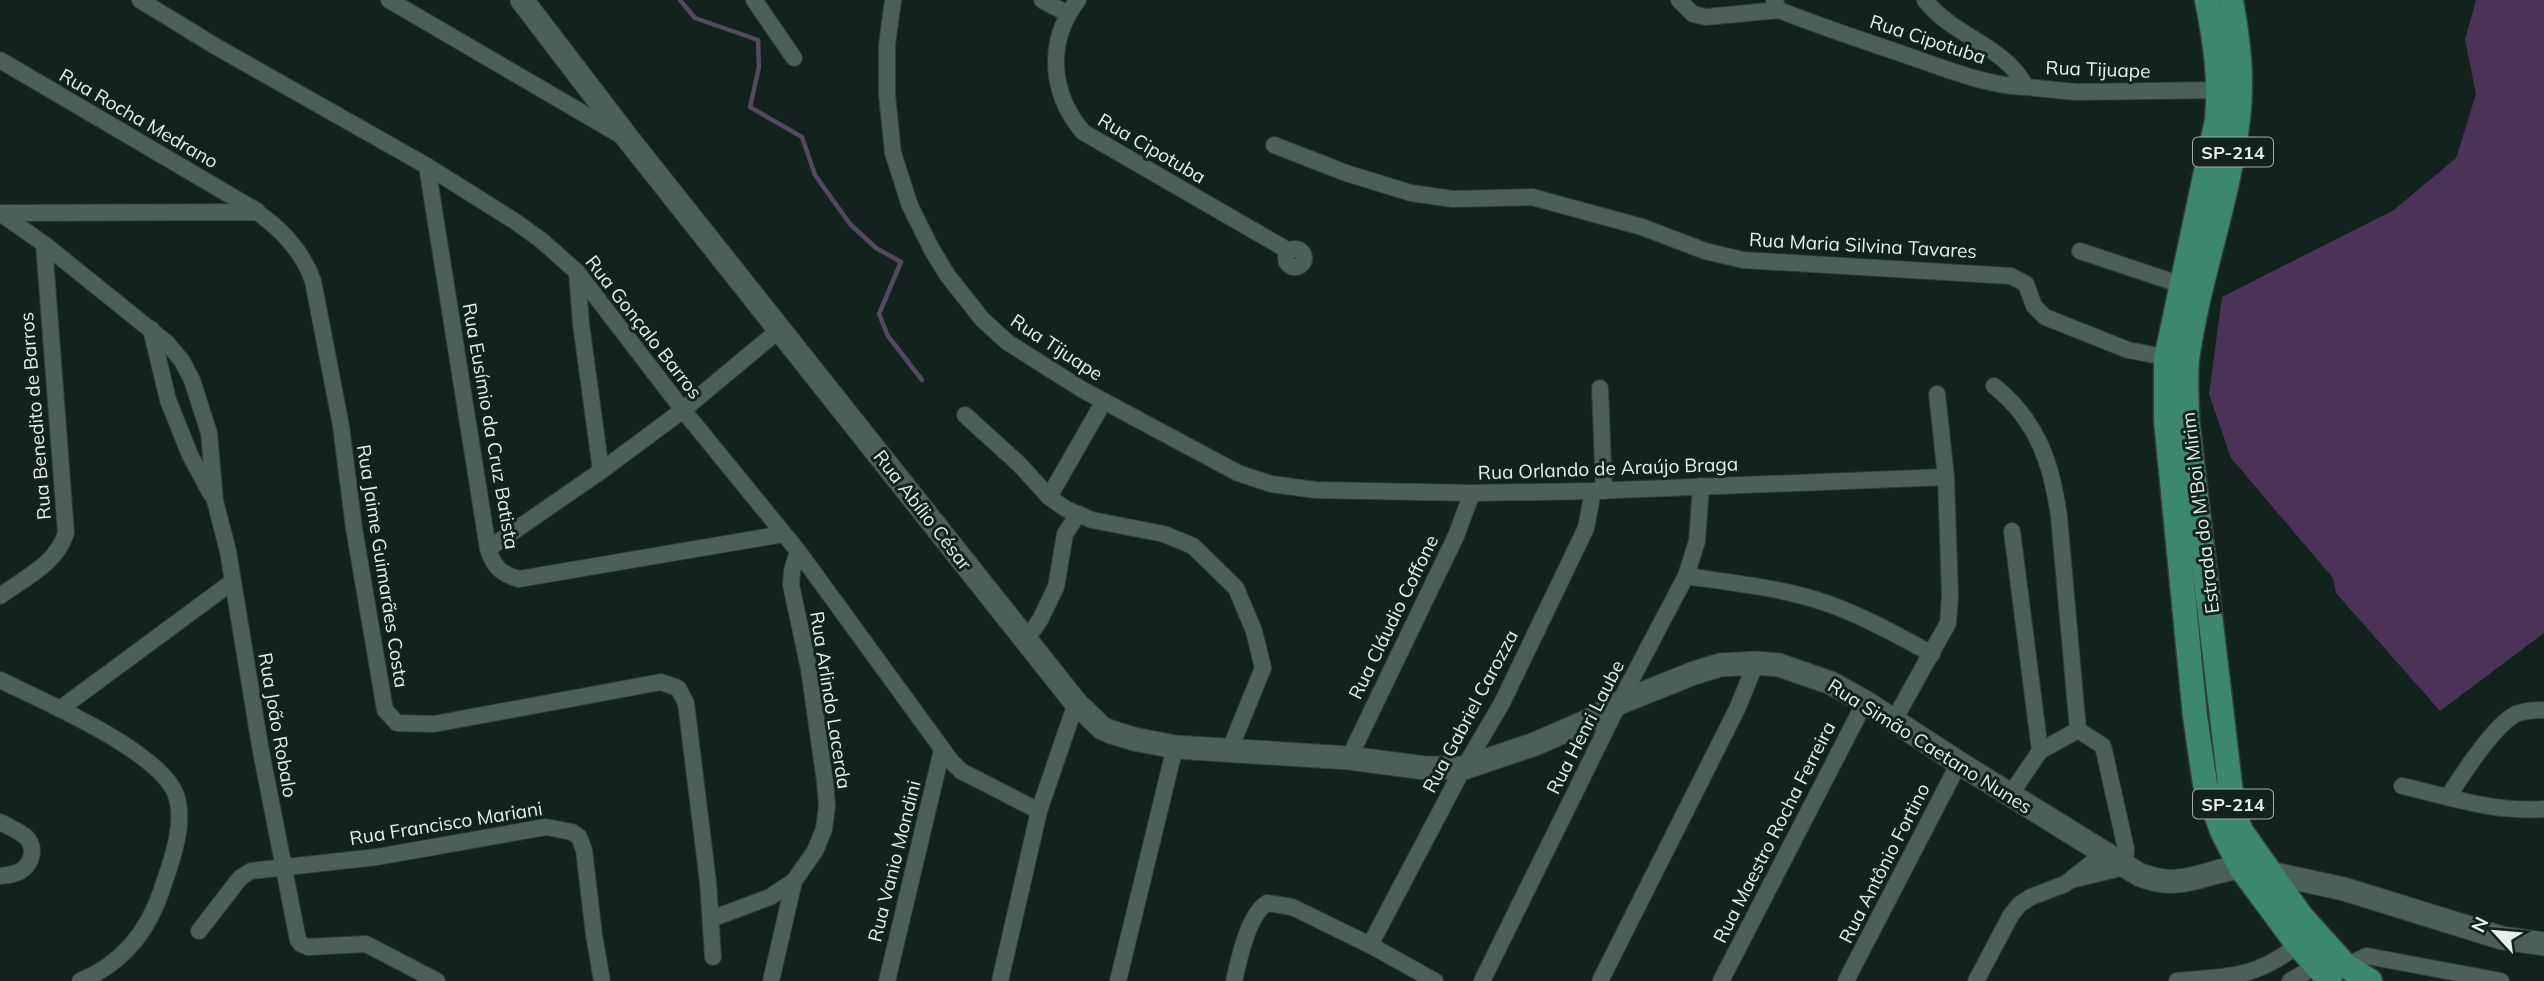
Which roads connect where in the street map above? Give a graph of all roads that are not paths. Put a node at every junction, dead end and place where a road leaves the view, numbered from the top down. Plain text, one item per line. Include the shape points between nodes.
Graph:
1 (140, 0) edge
2 (389, 0) edge
3 (522, 0) edge
4 (754, 0) edge
5 (893, 0) edge
6 (1042, 0) edge
7 (1078, 0) edge
8 (1679, 0) edge
9 (1925, 0) edge
10 (2207, 0) edge
11 (2231, 0) edge
12 (1777, 5) edge
13 (1068, 14) junction
14 (794, 58) dead end
15 (0, 60) edge
16 (2026, 87) junction
17 (2220, 90) junction
18 (629, 140) junction
19 (1274, 145) dead end
20 (427, 166) junction
21 (257, 212) junction
22 (1, 213) edge
23 (44, 244) junction
24 (1289, 251) dead end
25 (2080, 251) dead end
26 (577, 272) junction
27 (2182, 285) junction
28 (151, 329) junction
29 (779, 330) junction
30 (2177, 360) junction
31 (1994, 386) dead end
32 (1600, 388) dead end
33 (1937, 394) dead end
34 (1104, 401) junction
35 (683, 410) junction
36 (964, 415) dead end
37 (601, 471) junction
38 (1946, 477) junction
39 (1271, 484) joint
40 (1701, 486) junction
41 (1599, 491) junction
42 (1472, 493) junction
43 (1049, 497) junction
44 (215, 501) junction
45 (1077, 514) junction
46 (2012, 531) dead end
47 (785, 534) junction
48 (488, 549) junction
49 (798, 551) junction
50 (1686, 576) junction
51 (232, 582) junction
52 (0, 596) edge
53 (1026, 640) junction
54 (1932, 654) junction
55 (1756, 663) junction
56 (0, 680) edge
57 (1076, 702) junction
58 (1865, 702) junction
59 (1619, 703) junction
60 (60, 709) junction
61 (2544, 710) edge
62 (1894, 720) junction
63 (2078, 730) junction
64 (1175, 747) junction
65 (1230, 749) junction
66 (942, 750) junction
67 (2040, 751) junction
68 (1349, 758) junction
69 (1959, 764) junction
70 (1464, 768) junction
71 (2402, 786) dead end
72 (2010, 795) junction
73 (2448, 796) junction
74 (2544, 809) edge
75 (1039, 811) junction
76 (0, 822) edge
77 (2103, 854) junction
78 (282, 867) junction
79 (2124, 867) junction
80 (2241, 868) junction
81 (2272, 875) junction
82 (0, 876) edge
83 (2071, 880) junction
84 (794, 881) junction
85 (711, 919) junction
86 (200, 931) dead end
87 (2544, 944) edge
88 (1370, 945) junction
89 (2298, 945) junction
90 (713, 957) dead end
91 (2333, 974) edge
92 (2253, 977) edge
93 (80, 981) edge
94 (437, 981) edge
95 (602, 981) edge
96 (771, 981) edge
97 (887, 981) edge
98 (1000, 981) edge
99 (1118, 981) edge
100 (1234, 981) edge
101 (1435, 981) edge
102 (1482, 981) edge
103 (1601, 981) edge
104 (1721, 981) edge
105 (1846, 981) edge
106 (1976, 981) edge
107 (2177, 981) edge
108 (2290, 981) edge
109 (2370, 981) edge
110 (2501, 981) edge

1 - 20 street, Rua Gonçalo Barros
2 - 18 street
3 - 18 main road, Rua Abílio César
4 - 14 street
5 - 34 street, Rua Tijuape via 887,45 890,127 897,167 922,231 948,276 991,329
6 - 13 street
7 - 13 street, Rua Cipotuba
8 - 12 street, Rua Cipotuba via 1693,14 1706,17
9 - 16 street, Rua Tijuape via 1934,12 2009,64
10 - 17 main road, Estrada do M'Boi Mirim / SP-214
11 - 30 main road, Estrada do M'Boi Mirim / SP-214 via 2239,61 2239,116 2208,255
12 - 16 street, Rua Cipotuba via 1962,74
13 - 24 street, Rua Cipotuba via 1056,54 1057,80 1062,100 1083,132
15 - 21 street, Rua Rocha Medrano
16 - 17 street, Rua Tijuape via 2076,92
17 - 27 main road, Estrada do M'Boi Mirim / SP-214 via 2217,124
18 - 29 main road, Rua Abílio César
19 - 30 street, Rua Maria Silvina Tavares via 1411,193 1452,199 1532,197 1743,260 2011,276 2026,284 2034,306 2045,317 2129,350
20 - 26 street, Rua Gonçalo Barros via 516,222
20 - 48 street, Rua Eusímio da Cruz Batista
21 - 22 street
21 - 85 street, Rua Jaime Guimarães Costa via 292,244 313,281 341,426 384,710 397,723 434,724 662,682 678,688 686,702
22 - 23 street, Rua João Robalo
23 - 28 street, Rua João Robalo
23 - 52 street, Rua Benedito de Barros via 66,533 55,556
25 - 27 street
26 - 35 street, Rua Gonçalo Barros
26 - 37 street
27 - 30 main road, Estrada do M'Boi Mirim / SP-214
28 - 44 street, Rua João Robalo via 168,400
28 - 44 street, Rua João Robalo via 182,361 200,400 209,433
29 - 35 street
29 - 53 main road, Rua Abílio César
30 - 80 main road, Estrada do M'Boi Mirim / SP-214 via 2166,420 2195,716 2213,811
30 - 81 main road, Estrada do M'Boi Mirim / SP-214 via 2233,810 2241,831
31 - 63 street via 2026,419 2055,483
32 - 41 street, Rua Gabriel Carozza
33 - 38 street
34 - 39 street, Rua Tijuape via 1230,470
34 - 43 street
35 - 37 street
35 - 47 street, Rua Gonçalo Barros
36 - 43 street
37 - 48 street
38 - 40 street, Rua Orlando de Araújo Braga
38 - 54 street via 1948,623
39 - 42 street, Rua Orlando de Araújo Braga via 1316,490
40 - 41 street, Rua Orlando de Araújo Braga
40 - 50 street, Rua Henri Laube via 1697,541
41 - 42 street, Rua Orlando de Araújo Braga
41 - 70 street, Rua Gabriel Carozza via 1586,528 1502,703
42 - 68 street, Rua Cláudio Coffone
43 - 45 street
44 - 51 street, Rua João Robalo
45 - 53 street via 1064,539 1056,587
45 - 65 street via 1164,534 1194,546 1232,582 1263,668
46 - 67 street
47 - 48 street, Rua Eusímio da Cruz Batista via 519,579 500,572
47 - 49 street, Rua Gonçalo Barros
49 - 66 street, Rua Gonçalo Barros
49 - 84 street, Rua Arlindo Lacerda via 791,585 809,669 827,806 821,839
50 - 54 street via 1816,600
50 - 59 street, Rua Henri Laube
51 - 60 street
51 - 78 street, Rua João Robalo
53 - 57 main road, Rua Abílio César
54 - 62 street
55 - 58 main road, Rua Simão Caetano Nunes via 1801,671
55 - 59 main road, Rua Simão Caetano Nunes via 1720,665
55 - 103 street
56 - 60 street
57 - 64 main road, Rua Abílio César via 1102,728
57 - 75 street
58 - 62 main road, Rua Simão Caetano Nunes
58 - 104 street, Rua Maestro Rocha Ferreira
59 - 70 main road, Rua Simão Caetano Nunes via 1535,744
59 - 102 street, Rua Henri Laube
60 - 93 street via 150,761 177,798 176,842 151,919 139,939 114,963
61 - 73 street via 2527,710 2506,721
62 - 69 main road, Rua Simão Caetano Nunes
63 - 67 street
63 - 79 street via 2105,750 2126,849
64 - 65 main road, Rua Abílio César
64 - 99 street
65 - 68 main road, Rua Abílio César
66 - 75 street, Rua Gonçalo Barros via 961,771
66 - 97 street, Rua Vanio Mondini
67 - 72 street
68 - 70 main road, Rua Abílio César
69 - 72 main road, Rua Simão Caetano Nunes
69 - 105 street, Rua Antônio Fortino
70 - 88 street, Rua Gabriel Carozza
71 - 73 street
72 - 77 main road, Rua Simão Caetano Nunes
73 - 74 street via 2479,806
75 - 98 street
76 - 82 street via 25,836 32,852 31,861 20,872
77 - 79 main road, Rua Simão Caetano Nunes
77 - 83 street
78 - 86 street, Rua Francisco Mariani via 245,874
78 - 94 street, Rua João Robalo via 298,940 304,946 366,944
78 - 95 street, Rua Francisco Mariani via 377,857 546,827 572,832 584,850
79 - 80 main road, Rua Simão Caetano Nunes via 2153,880 2177,882
79 - 83 street
80 - 81 main road, Rua Simão Caetano Nunes
80 - 89 main road, Estrada do M'Boi Mirim / SP-214
81 - 87 main road, Rua Simão Caetano Nunes via 2344,889 2502,938
81 - 91 main road, Estrada do M'Boi Mirim / SP-214
83 - 106 street via 2031,897 2015,910
84 - 85 street, Rua Arlindo Lacerda via 771,897
84 - 96 street
85 - 90 street, Rua Jaime Guimarães Costa
88 - 100 street via 1292,906 1267,903 1260,908 1243,946
88 - 101 street
89 - 91 main road, Estrada do M'Boi Mirim / SP-214
89 - 92 street
91 - 108 street
91 - 109 main road, Estrada do M'Boi Mirim / SP-214
91 - 110 street via 2367,956
92 - 107 street

